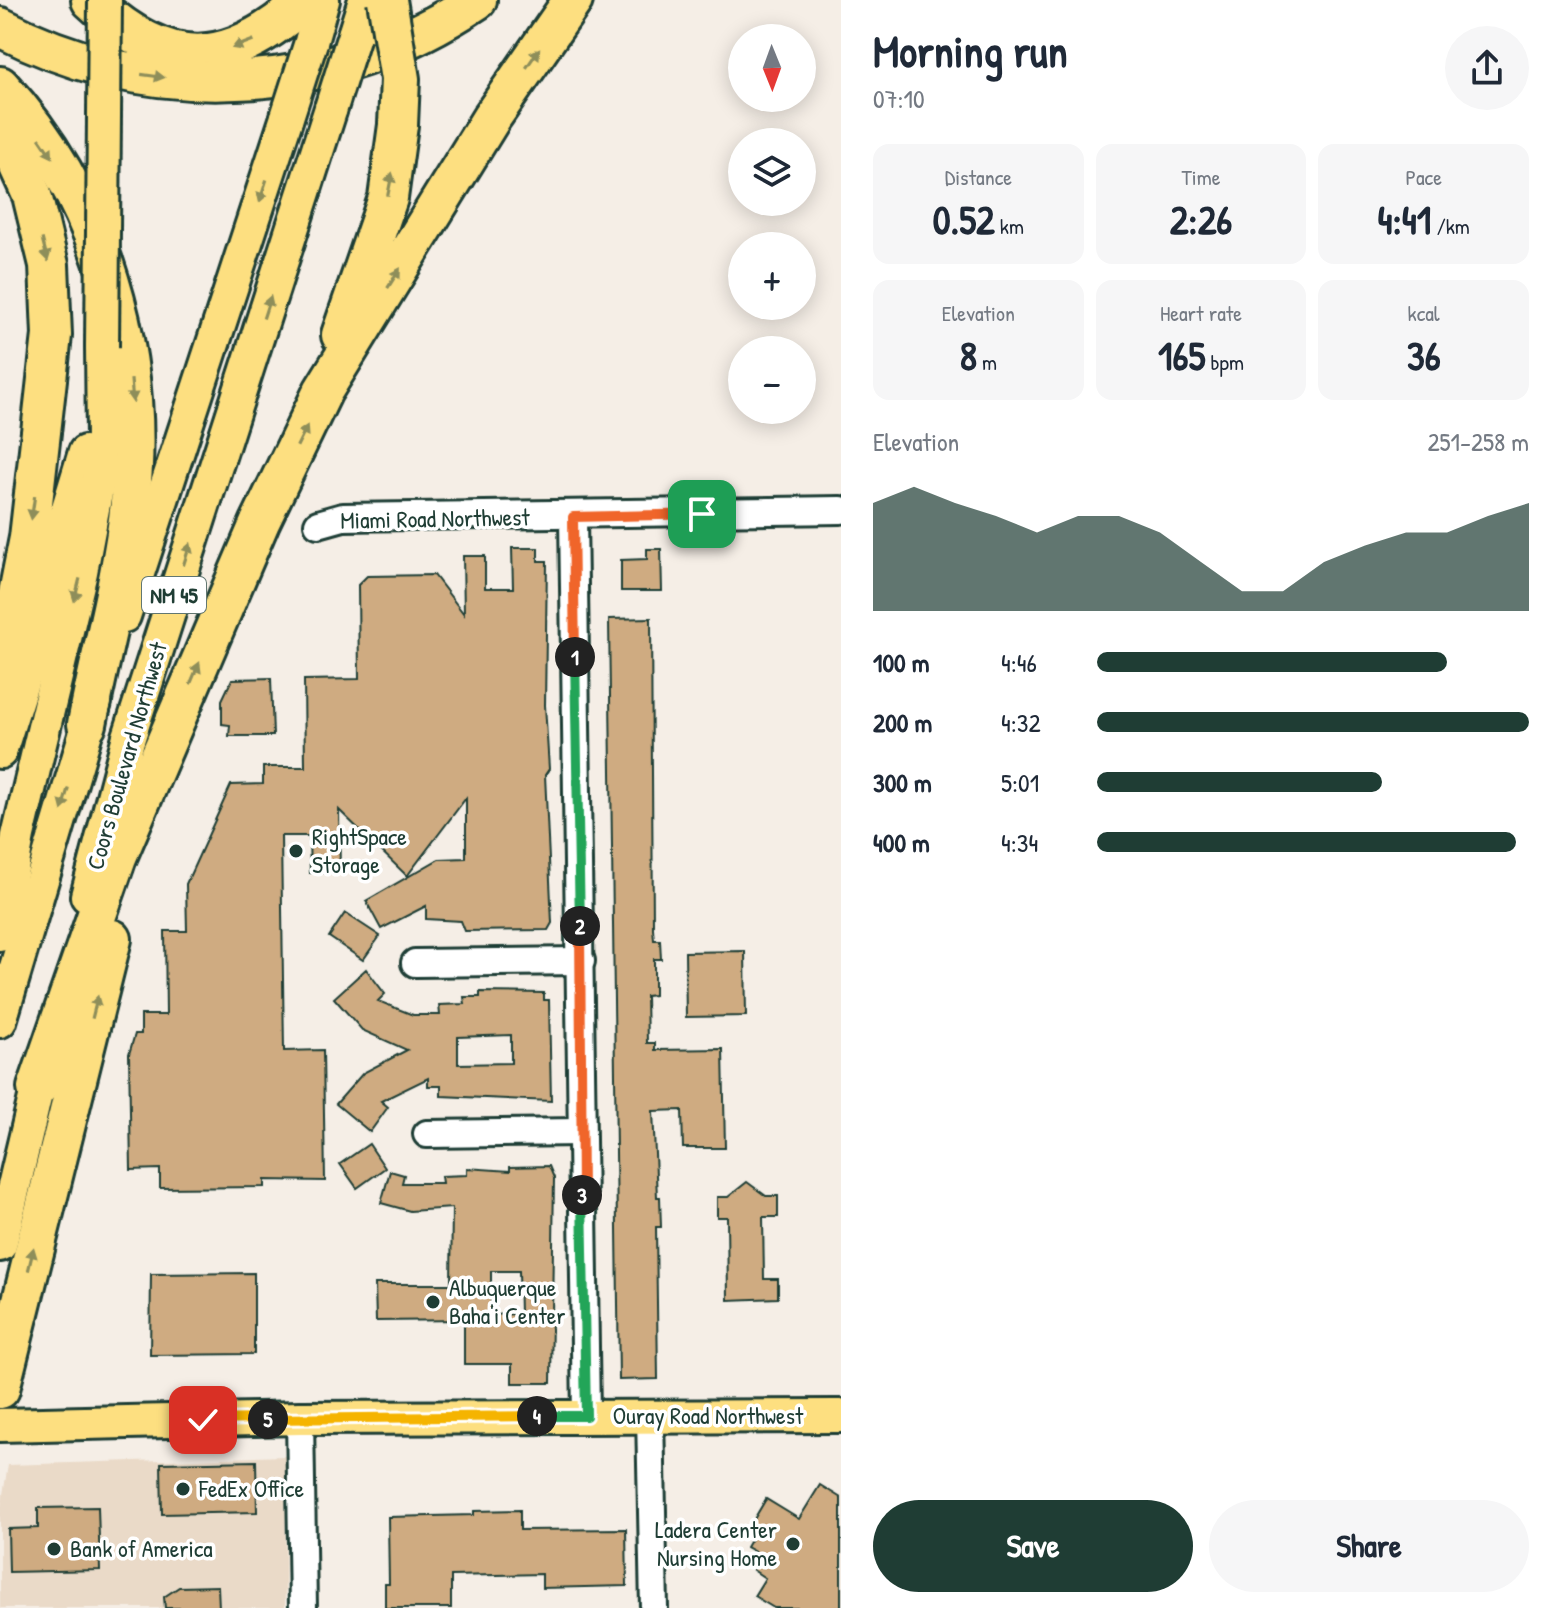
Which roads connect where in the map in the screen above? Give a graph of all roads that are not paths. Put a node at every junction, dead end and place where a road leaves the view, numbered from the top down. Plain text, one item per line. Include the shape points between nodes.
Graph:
1 (91, 0) edge
2 (105, 0) edge
3 (306, 0) edge
4 (323, 0) edge
5 (365, 0) edge
6 (387, 0) edge
7 (477, 0) edge
8 (573, 0) edge
9 (0, 27) edge
10 (0, 86) edge
11 (0, 125) edge
12 (102, 361) junction
13 (323, 391) junction
14 (841, 510) edge
15 (573, 517) junction
16 (318, 524) dead end
17 (0, 685) edge
18 (87, 724) junction
19 (165, 744) junction
20 (0, 752) edge
21 (0, 934) edge
22 (581, 961) junction
23 (415, 963) dead end
24 (0, 1021) edge
25 (37, 1088) junction
26 (581, 1132) junction
27 (427, 1134) dead end
28 (0, 1245) edge
29 (0, 1389) edge
30 (650, 1415) junction
31 (586, 1416) junction
32 (841, 1416) edge
33 (300, 1418) junction
34 (0, 1425) edge
35 (303, 1608) edge
36 (654, 1608) edge

3 -> 1 highway via 265,35 221,52 198,53 155,45
2 - 12 main road, bridge
4 -> 18 main road, Coors Boulevard Northwest / NM 45, bridge
25 -> 5 main road, Coors Boulevard Northwest / NM 45, bridge via 128,740
13 -> 6 highway, bridge via 388,198 400,79
9 -> 7 highway via 56,53 127,73 213,83 256,81 319,72 379,52
13 -> 8 highway via 492,117
10 -> 18 highway via 71,184 89,222 129,357 134,447 130,505
11 -> 17 highway via 32,195 49,265 52,335 29,538
12 - 20 main road via 81,468
12 -> 21 main road via 98,482
19 -> 13 highway
14 - 15 street, Miami Road Northwest
15 - 16 street, Miami Road Northwest via 343,517
15 - 22 street
18 -> 24 main road, Coors Boulevard Northwest / NM 45
19 - 25 highway via 117,857
29 -> 19 highway via 114,928 163,782
22 - 23 street
22 - 26 street
25 - 28 main road, Coors Boulevard Northwest / NM 45
26 - 27 street
26 - 31 street
30 - 31 main road, Ouray Road Northwest
30 - 32 main road, Ouray Road Northwest
30 - 36 street
31 - 33 main road, Ouray Road Northwest
33 - 34 main road, Ouray Road Northwest
33 - 35 street

